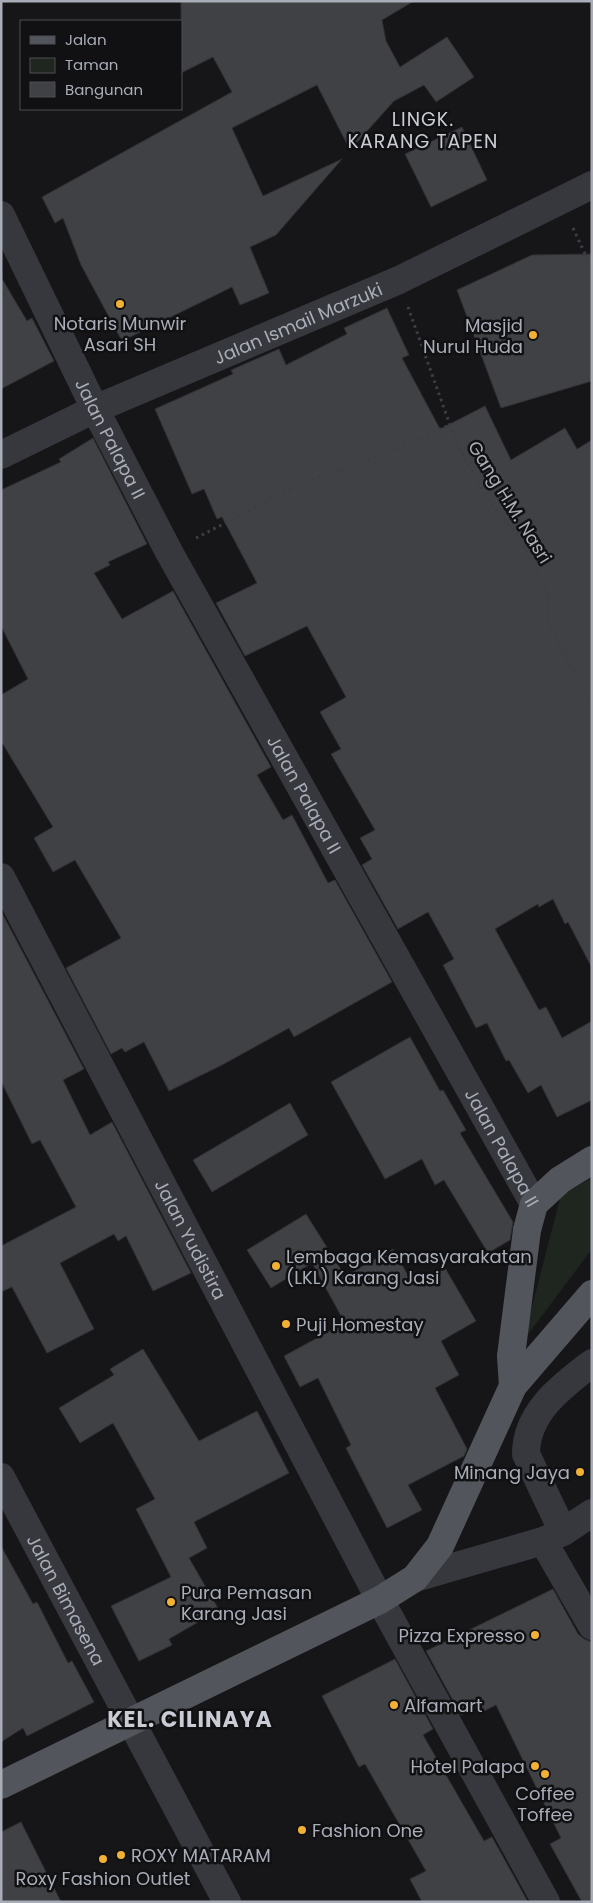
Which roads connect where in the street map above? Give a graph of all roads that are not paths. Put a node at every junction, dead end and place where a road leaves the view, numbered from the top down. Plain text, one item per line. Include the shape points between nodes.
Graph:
1 (592, 185) edge
2 (1, 215) edge
3 (95, 409) junction
4 (1, 455) edge
5 (1, 877) edge
6 (592, 1160) edge
7 (534, 1204) junction
8 (592, 1294) edge
9 (592, 1363) edge
10 (513, 1386) junction
11 (1, 1477) edge
12 (592, 1513) edge
13 (553, 1536) junction
14 (415, 1578) junction
15 (380, 1600) junction
16 (592, 1626) edge
17 (132, 1721) junction
18 (1, 1785) edge
19 (227, 1902) edge
20 (546, 1902) edge

1 - 3 street, Jalan Ismail Marzuki via 399,280
2 - 3 street, Jalan Palapa II
3 - 4 street, Jalan Ismail Marzuki
3 - 7 street, Jalan Palapa II via 169,552
5 - 15 street, Jalan Yudistira
6 - 7 main road via 560,1180
7 - 10 main road, Jalan Palapa II via 527,1230 511,1356
8 - 10 main road
9 - 13 street via 553,1394 526,1441 526,1454
10 - 14 main road via 440,1546
11 - 17 street, Jalan Bimasena
12 - 13 street
13 - 14 street
13 - 16 street
14 - 15 main road
15 - 17 main road
15 - 20 street, Jalan Yudistira
17 - 18 main road
17 - 19 street, Jalan Bimasena

